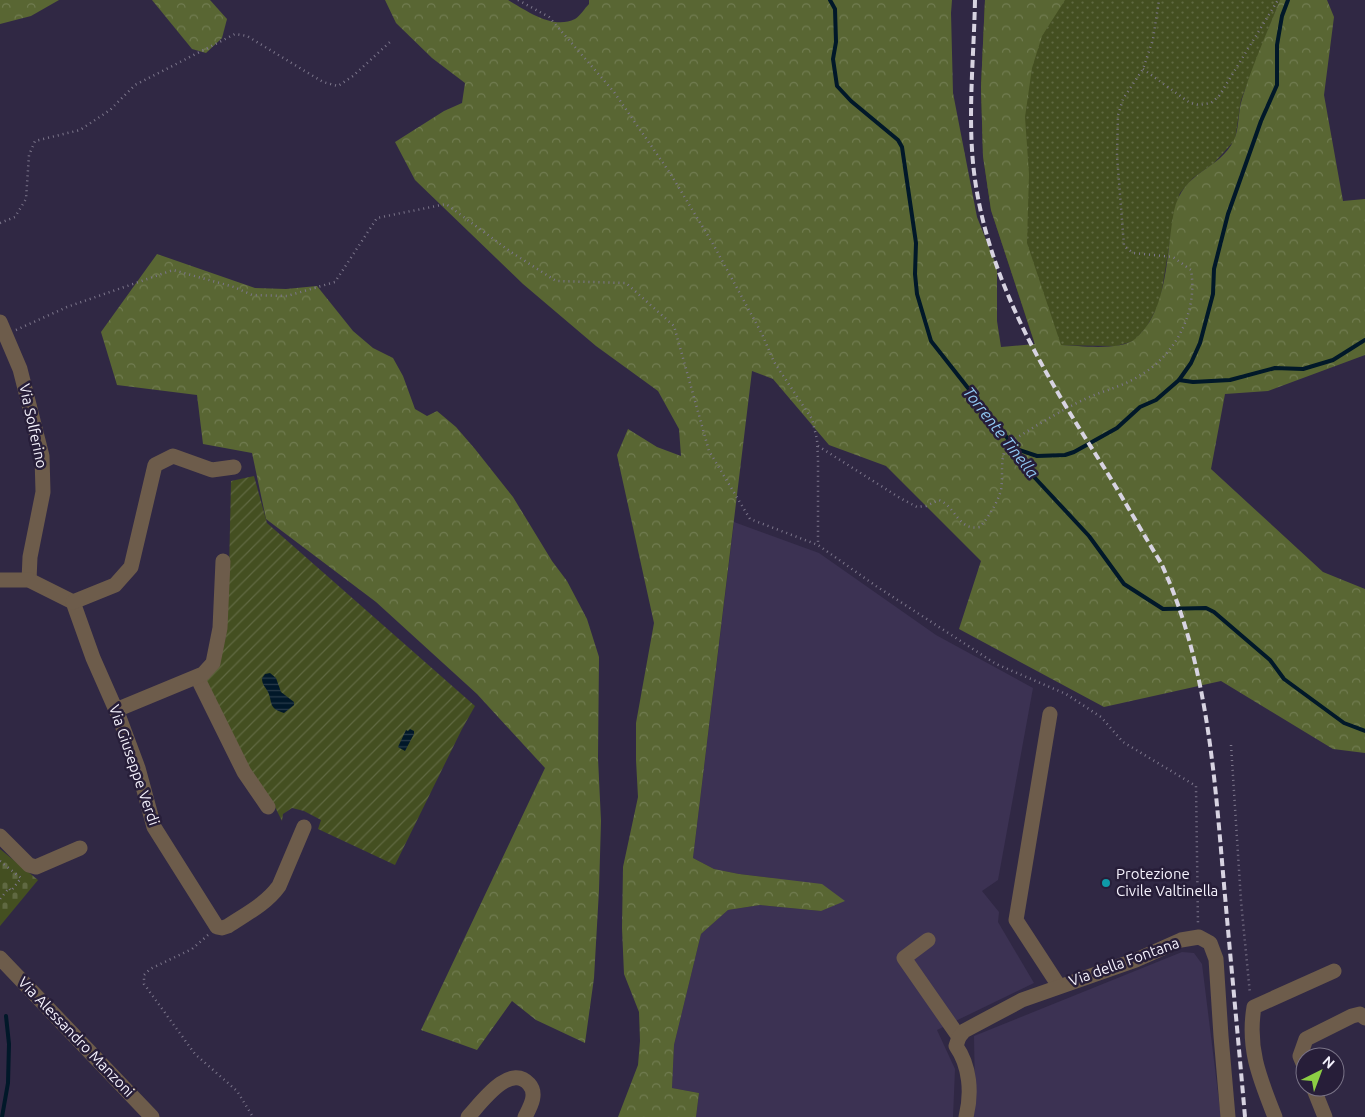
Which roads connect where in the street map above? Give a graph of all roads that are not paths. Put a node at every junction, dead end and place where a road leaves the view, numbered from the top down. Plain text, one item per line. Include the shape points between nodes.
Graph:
1 (3, 328) edge
2 (234, 467) dead end
3 (223, 561) dead end
4 (0, 580) edge
5 (29, 580) junction
6 (73, 602) junction
7 (197, 677) junction
8 (116, 710) junction
9 (1050, 714) dead end
10 (268, 807) dead end
11 (304, 827) dead end
12 (0, 836) edge
13 (80, 848) dead end
14 (928, 940) dead end
15 (0, 958) edge
16 (1334, 971) dead end
17 (1059, 986) junction
18 (1365, 1018) edge
19 (958, 1037) junction
20 (1303, 1047) edge
21 (1317, 1097) edge
22 (152, 1117) edge
23 (468, 1117) edge
24 (525, 1117) edge
25 (966, 1117) edge
26 (1228, 1117) edge
27 (1275, 1117) edge
28 (1324, 1117) edge

1 - 5 street, Via Solferino via 24,384 42,456 43,492 30,557
2 - 6 street via 212,470 173,456 155,465 131,567 115,585
3 - 7 street via 219,638 213,663
4 - 5 street
5 - 6 street
6 - 8 street, Via Giuseppe Verdi
7 - 8 street
7 - 10 street via 244,772
8 - 11 street, Via Giuseppe Verdi via 138,768 154,827 217,927 228,926 273,895
9 - 17 street via 1016,920
12 - 13 street via 33,867
14 - 19 street via 904,958
15 - 22 street, Via Alessandro Manzoni
16 - 27 street via 1254,1007 1252,1043 1260,1080
17 - 19 street, Via della Fontana via 1022,1000
17 - 26 street, Via della Fontana via 1136,960 1181,940 1198,937 1210,943 1216,959
18 - 20 street via 1360,1014 1352,1016 1306,1039
19 - 25 street via 956,1046 964,1057 970,1088
21 - 28 street
23 - 24 street via 502,1083 518,1077 531,1086 534,1093

